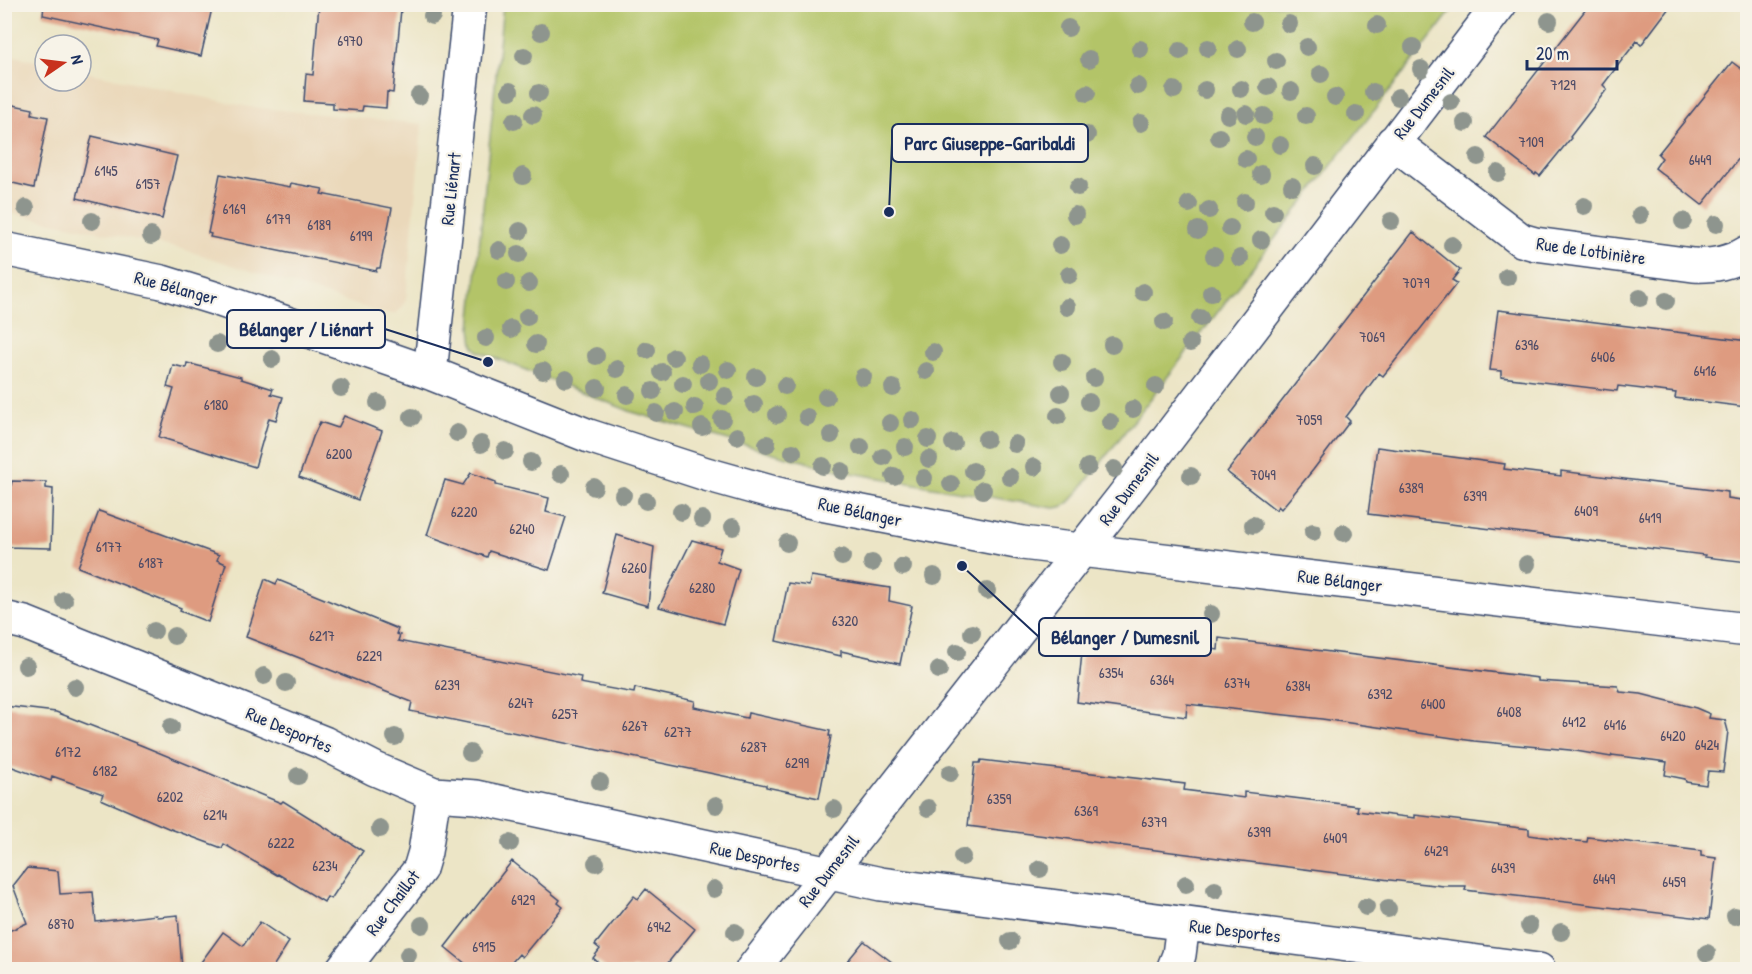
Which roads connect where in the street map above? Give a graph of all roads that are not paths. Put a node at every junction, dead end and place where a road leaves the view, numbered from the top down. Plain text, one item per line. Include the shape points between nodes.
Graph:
1 (470, 4) edge
2 (1500, 4) edge
3 (1393, 142) junction
4 (4, 249) edge
5 (1748, 252) edge
6 (430, 373) junction
7 (1083, 549) junction
8 (4, 618) edge
9 (1748, 630) edge
10 (434, 794) junction
11 (827, 873) junction
12 (1183, 924) junction
13 (342, 969) edge
14 (752, 969) edge
15 (1173, 969) edge
16 (1539, 969) edge

1 - 6 street, Rue Liénart
2 - 3 street, Rue Dumesnil
3 - 5 street, Rue de Lotbinière via 1521,240 1693,265 1726,263
3 - 7 street, Rue Dumesnil
4 - 6 street, Rue Bélanger via 162,282
6 - 7 street, Rue Bélanger via 589,435 774,494 1011,541
7 - 9 street, Rue Bélanger
7 - 11 street, Rue Dumesnil
8 - 10 street, Rue Desportes via 324,743
10 - 11 street, Rue Desportes via 476,797
10 - 13 street, Rue Chaillot via 420,868
11 - 12 street, Rue Desportes via 881,884
11 - 14 street, Rue Dumesnil
12 - 15 street
12 - 16 street, Rue Desportes

